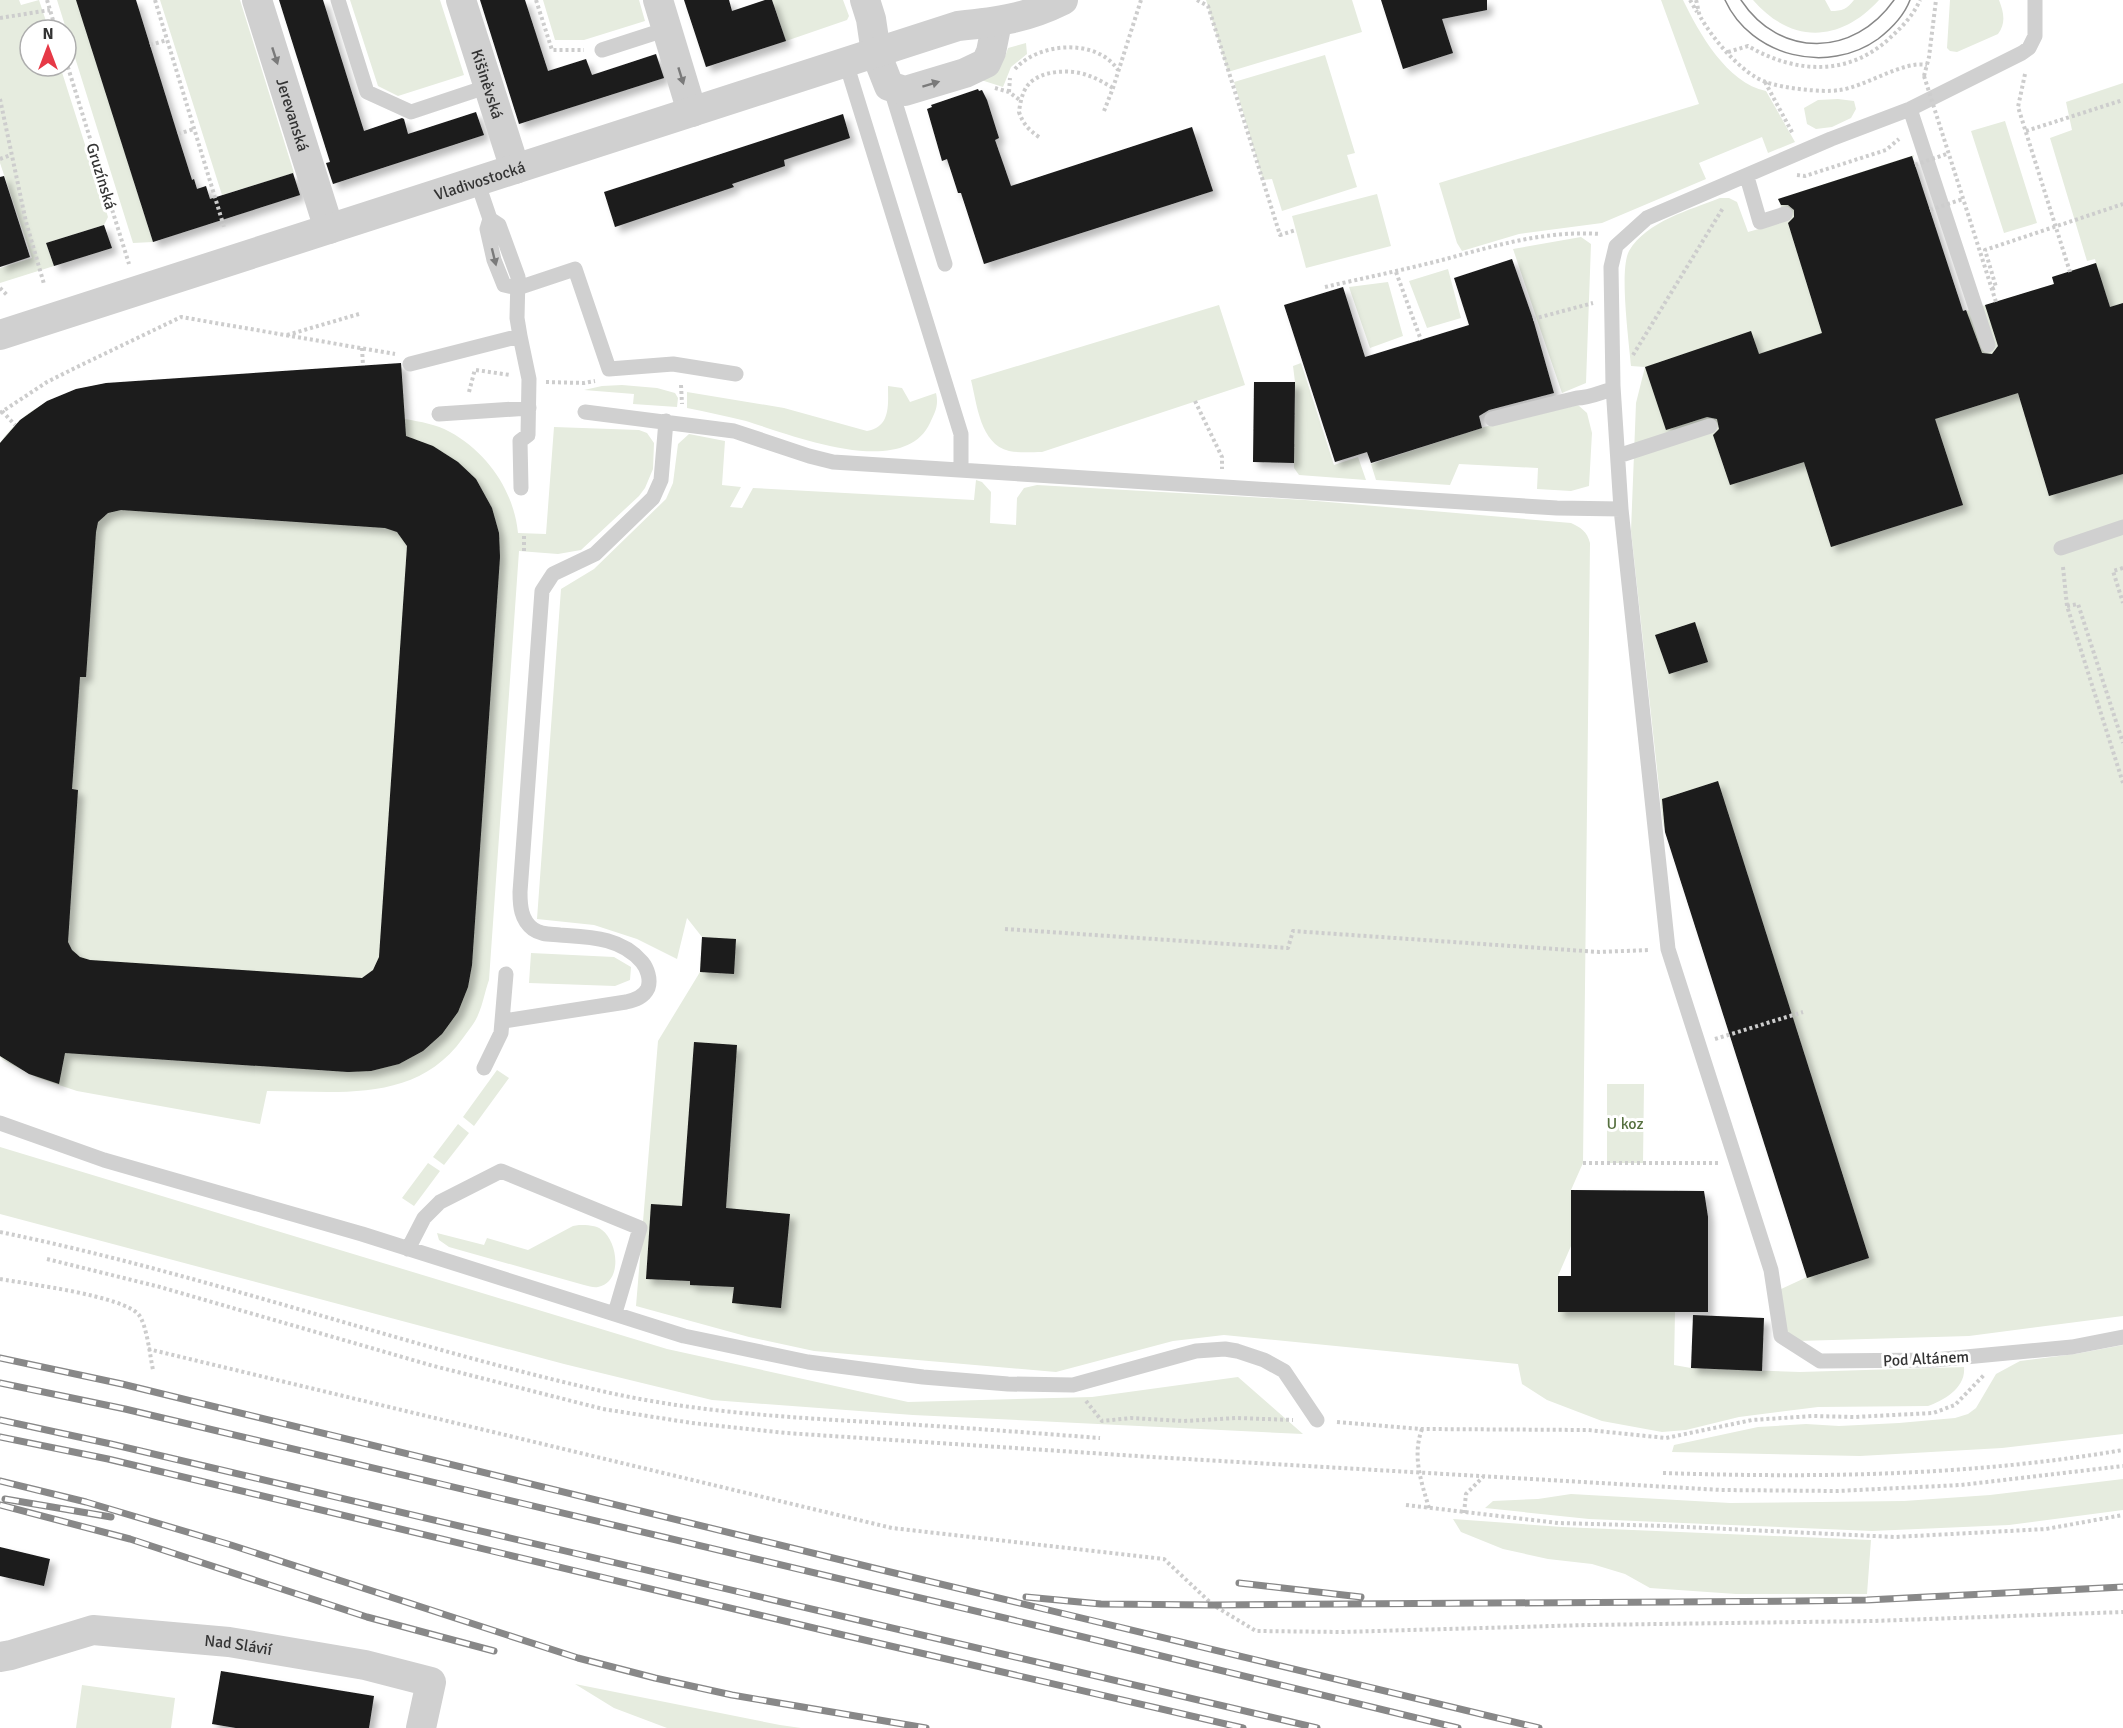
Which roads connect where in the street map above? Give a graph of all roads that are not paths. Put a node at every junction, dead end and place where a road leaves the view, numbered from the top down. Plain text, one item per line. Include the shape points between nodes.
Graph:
1 (257, 0) edge
2 (338, 0) edge
3 (461, 0) edge
4 (658, 0) edge
5 (865, 0) edge
6 (1063, 0) edge
7 (2035, 0) edge
8 (998, 11) edge
9 (667, 29) junction
10 (602, 50) road end
11 (865, 56) junction
12 (489, 86) junction
13 (1911, 109) junction
14 (692, 112) junction
15 (515, 169) junction
16 (477, 181) junction
17 (1748, 182) junction
18 (1785, 214) dead end
19 (329, 229) junction
20 (945, 264) dead end
21 (518, 288) junction
22 (0, 335) edge
23 (520, 336) junction
24 (1988, 345) dead end
25 (410, 364) dead end
26 (736, 374) dead end
27 (1613, 388) junction
28 (529, 408) junction
29 (585, 412) dead end
30 (439, 414) dead end
31 (1492, 419) dead end
32 (666, 421) junction
33 (1710, 426) dead end
34 (1617, 456) junction
35 (961, 470) junction
36 (521, 488) dead end
37 (1621, 509) junction
38 (2123, 527) edge
39 (2061, 548) road end
40 (507, 974) dead end
41 (504, 1021) junction
42 (484, 1068) dead end
43 (0, 1123) edge
44 (408, 1249) junction
45 (615, 1313) junction
46 (2123, 1337) edge
47 (1317, 1420) road end
48 (0, 1657) edge
49 (420, 1728) edge

1 -> 19 street, Jerevanská
2 - 12 lane via 367,92 411,112
3 - 12 street, Kišiněvská
4 - 9 street
5 - 11 street via 871,19
6 - 8 street, Vladivostocká via 1019,17
7 - 13 lane, Pod Altánem via 2036,27 2029,48
8 - 11 street, Vladivostocká
11 -> 8 street via 890,86 905,92 965,74 986,63
9 - 10 lane
9 -> 14 street
11 - 14 street, Vladivostocká
11 - 20 lane via 893,96
11 - 35 lane via 962,434
12 - 15 street, Kišiněvská
13 - 17 lane, Pod Altánem via 1803,151
13 - 24 lane
14 - 15 street, Vladivostocká
15 - 16 street, Vladivostocká
16 - 19 street, Vladivostocká
16 - 21 lane via 490,219 487,229 497,270 504,285
17 - 18 lane via 1760,222
17 - 27 lane, Pod Altánem via 1647,218 1616,246 1611,267
19 - 22 street, Vladivostocká
21 - 23 lane
21 - 26 lane via 575,268 609,369 673,364
23 - 25 lane
23 - 28 lane via 529,379
27 - 31 lane via 1591,397
27 - 34 lane, Pod Altánem
28 - 30 lane
28 - 36 lane via 528,435 520,441
29 - 32 lane
32 - 35 lane via 734,431 833,462
32 - 41 lane via 661,480 653,498 595,554 553,574 542,591 520,892 520,908 531,927 544,934 597,938 624,947 644,964 648,989 637,999 626,1002
33 - 34 lane
34 - 37 lane, Pod Altánem
35 - 37 lane
37 - 46 lane, Pod Altánem via 1668,950 1771,1270 1781,1336 1820,1361 1935,1360 2072,1347
38 - 39 lane
40 - 41 lane
41 - 42 lane via 498,1044
43 - 44 lane via 104,1160
44 - 45 lane
44 - 45 lane via 424,1218 440,1202 501,1171 640,1228
45 - 47 lane via 684,1336 808,1362 1008,1384 1073,1384 1197,1352 1225,1349 1264,1360 1284,1371
48 - 49 street, Nad Slávií via 93,1630 229,1642 365,1665 431,1682

